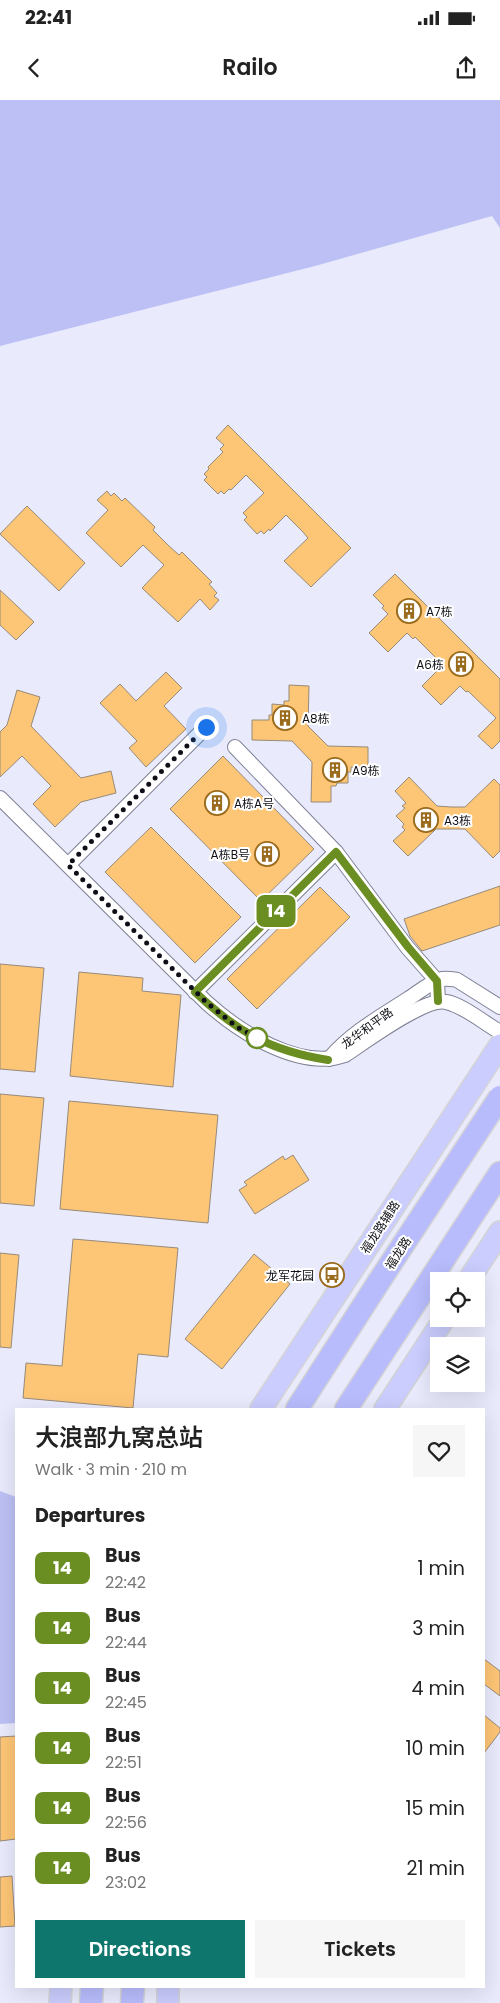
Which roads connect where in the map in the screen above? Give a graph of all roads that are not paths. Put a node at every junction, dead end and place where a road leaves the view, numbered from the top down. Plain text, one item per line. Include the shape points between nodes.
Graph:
1 (206, 727) dead end
2 (235, 747) dead end
3 (0, 798) edge
4 (336, 852) junction
5 (68, 865) junction
6 (437, 981) junction
7 (195, 992) junction
8 (438, 1001) junction
9 (500, 1007) edge
10 (500, 1032) edge
11 (500, 1045) edge
12 (328, 1060) junction
13 (500, 1097) edge
14 (500, 1104) edge
15 (456, 1111) junction
16 (500, 1173) edge
17 (500, 1232) edge
18 (474, 1272) edge
19 (439, 1327) edge
20 (262, 1408) edge
21 (298, 1408) edge
22 (347, 1408) edge
23 (386, 1408) edge
24 (61, 1988) edge
25 (92, 1988) edge
26 (133, 1988) edge
27 (168, 1988) edge
28 (60, 2003) edge
29 (90, 2003) edge
30 (132, 2003) edge
31 (168, 2003) edge

1 - 5 street
2 - 4 street
3 - 5 street
4 - 6 street
4 - 7 street
5 - 7 street
6 - 8 street
6 - 9 street via 457,980
6 - 12 street, 龙华和平路 via 355,1033
7 - 12 street via 226,1019 258,1039 279,1049
8 - 10 street via 455,1005
8 - 12 street, 龙华和平路 via 419,1008 345,1054
11 - 15 main road, 福龙路辅路
13 - 21 highway, 福龙路, bridge
14 - 15 main road via 492,1100 473,1103
15 - 20 main road, 福龙路辅路
16 - 22 highway
17 - 18 main road
19 - 23 main road
24 - 28 main road
25 - 29 highway
26 - 30 highway
27 - 31 main road

